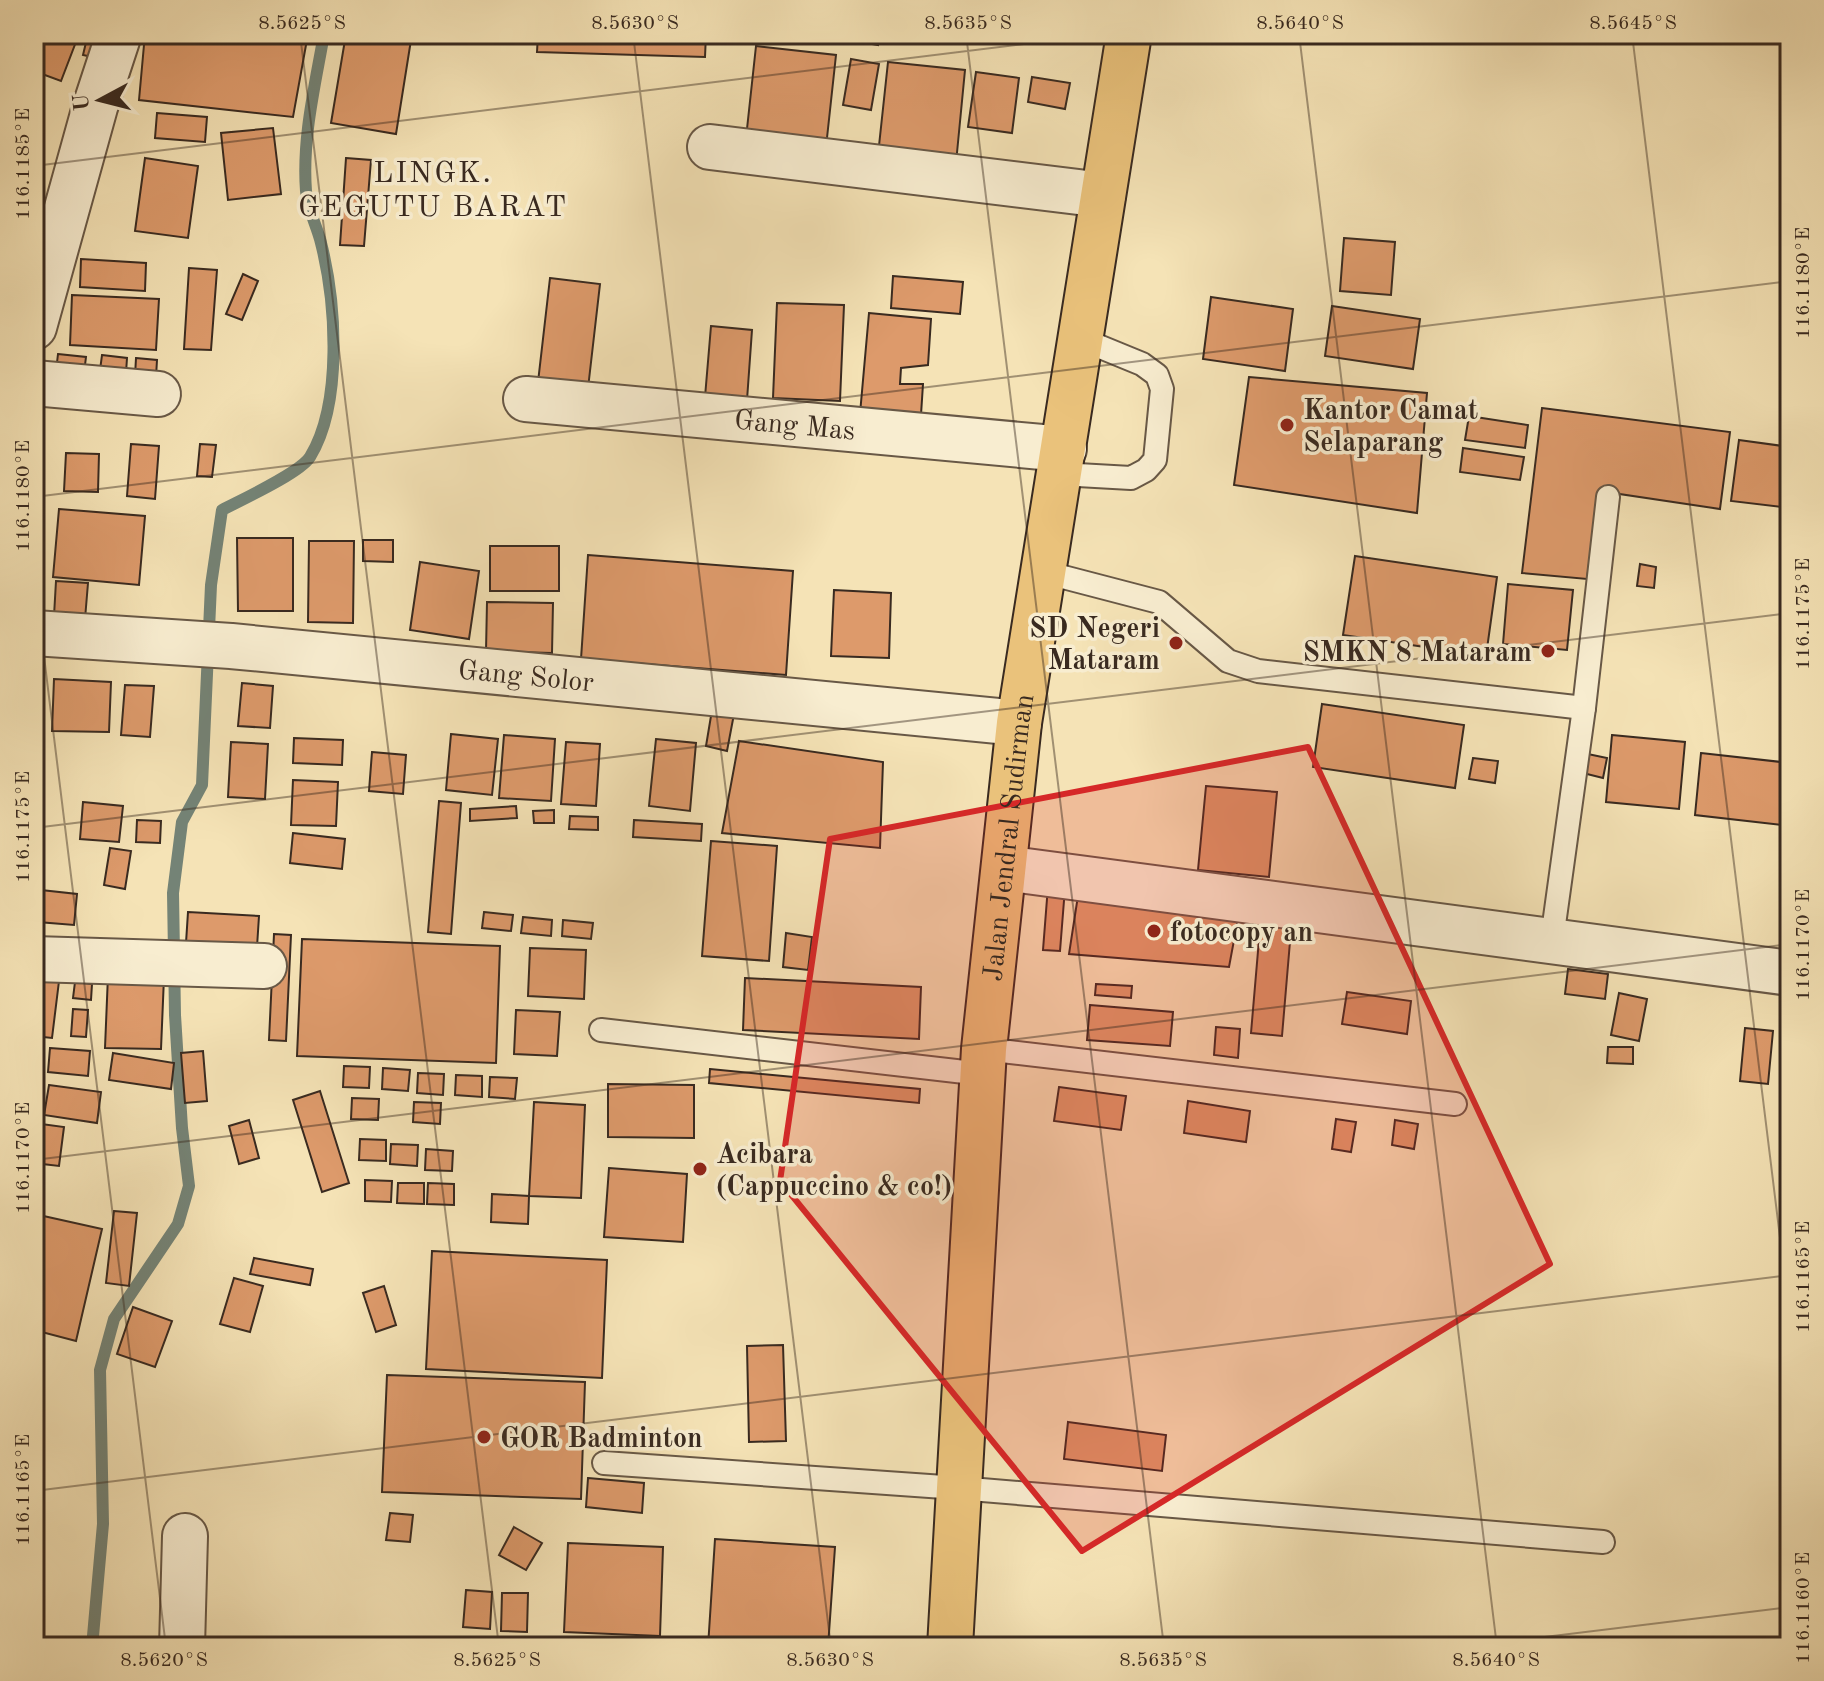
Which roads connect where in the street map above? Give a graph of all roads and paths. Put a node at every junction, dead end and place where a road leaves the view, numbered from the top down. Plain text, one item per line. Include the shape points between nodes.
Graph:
1 (119, 34) edge
2 (1129, 34) edge
3 (710, 147) dead end
4 (1103, 195) junction
5 (34, 327) edge
6 (1081, 339) junction
7 (34, 383) edge
8 (158, 394) dead end
9 (526, 399) dead end
10 (1062, 462) junction
11 (1608, 497) dead end
12 (1044, 572) junction
13 (34, 633) edge
14 (1584, 708) junction
15 (1019, 723) junction
16 (1004, 868) junction
17 (1552, 939) junction
18 (34, 959) edge
19 (264, 966) dead end
20 (1790, 973) edge
21 (601, 1030) dead end
22 (983, 1061) junction
23 (1455, 1104) dead end
24 (604, 1463) dead end
25 (958, 1488) junction
26 (185, 1536) dead end
27 (1603, 1542) dead end
28 (182, 1647) edge
29 (950, 1647) edge

1 - 5 street
2 - 4 highway, Jalan Jendral Sudirman
3 - 4 street
4 - 6 highway, Jalan Jendral Sudirman
6 - 10 highway, Jalan Jendral Sudirman
6 - 10 lane via 1157,375 1162,389 1155,460 1131,478
7 - 8 street
9 - 10 street, Gang Mas
10 - 12 highway, Jalan Jendral Sudirman
11 - 14 lane
12 - 14 lane via 1159,602 1228,661 1258,671
12 - 15 highway, Jalan Jendral Sudirman
13 - 15 street, Gang Solor via 231,646
14 - 17 lane
15 - 16 highway, Jalan Jendral Sudirman
16 - 17 street
16 - 22 highway, Jalan Jendral Sudirman
17 - 20 street
18 - 19 street
21 - 22 lane
22 - 23 lane
22 - 25 highway, Jalan Jendral Sudirman
24 - 25 lane
25 - 27 lane
25 - 29 highway, Jalan Jendral Sudirman
26 - 28 street

